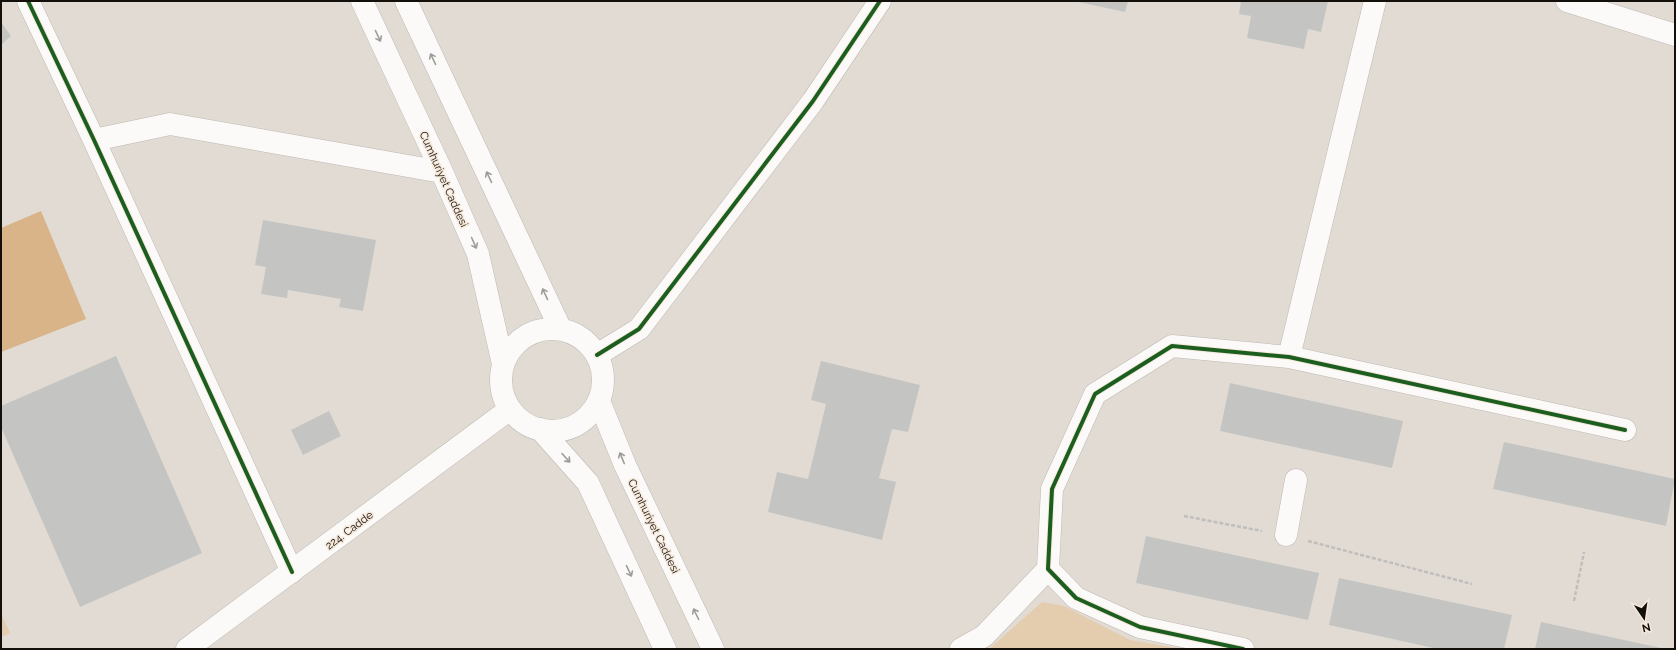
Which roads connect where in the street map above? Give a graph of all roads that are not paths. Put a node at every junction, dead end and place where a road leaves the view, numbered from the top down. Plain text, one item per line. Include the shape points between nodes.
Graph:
1 (28, 1) edge
2 (362, 1) edge
3 (406, 1) edge
4 (880, 1) edge
5 (1375, 1) edge
6 (1567, 1) edge
7 (1675, 35) edge
8 (94, 140) junction
9 (442, 172) junction
10 (561, 330) junction
11 (597, 355) junction
12 (1289, 357) junction
13 (503, 364) junction
14 (598, 401) junction
15 (510, 409) junction
16 (540, 429) junction
17 (1625, 430) dead end
18 (1296, 480) dead end
19 (1286, 535) road end
20 (1048, 569) junction
21 (292, 572) junction
22 (1215, 646) edge
23 (187, 649) edge
24 (665, 649) edge
25 (713, 649) edge
26 (962, 649) edge
27 (1243, 649) edge

1 - 8 street
2 -> 9 street, Cumhuriyet Caddesi
10 -> 3 street
4 - 11 street via 813,101 639,329
5 - 12 street
6 - 7 street
8 - 9 street via 170,124
8 - 21 street
9 -> 13 street, Cumhuriyet Caddesi via 478,254
10 - 11 street via 576,334 588,343
10 - 13 street via 547,329 520,340
11 - 14 street via 603,384
12 - 17 street
12 - 20 street via 1172,346 1095,394 1052,489
13 - 15 street via 503,395
14 - 16 street via 588,416 574,426 557,431
25 -> 14 street, Cumhuriyet Caddesi via 625,465
15 - 16 street via 528,425
15 - 21 street, 224. Cadde
16 -> 24 street via 588,483
18 - 19 street
20 - 22 street via 1076,598 1097,608 1140,627
20 - 26 street via 984,636
21 - 23 street, 224. Cadde
22 - 27 street

